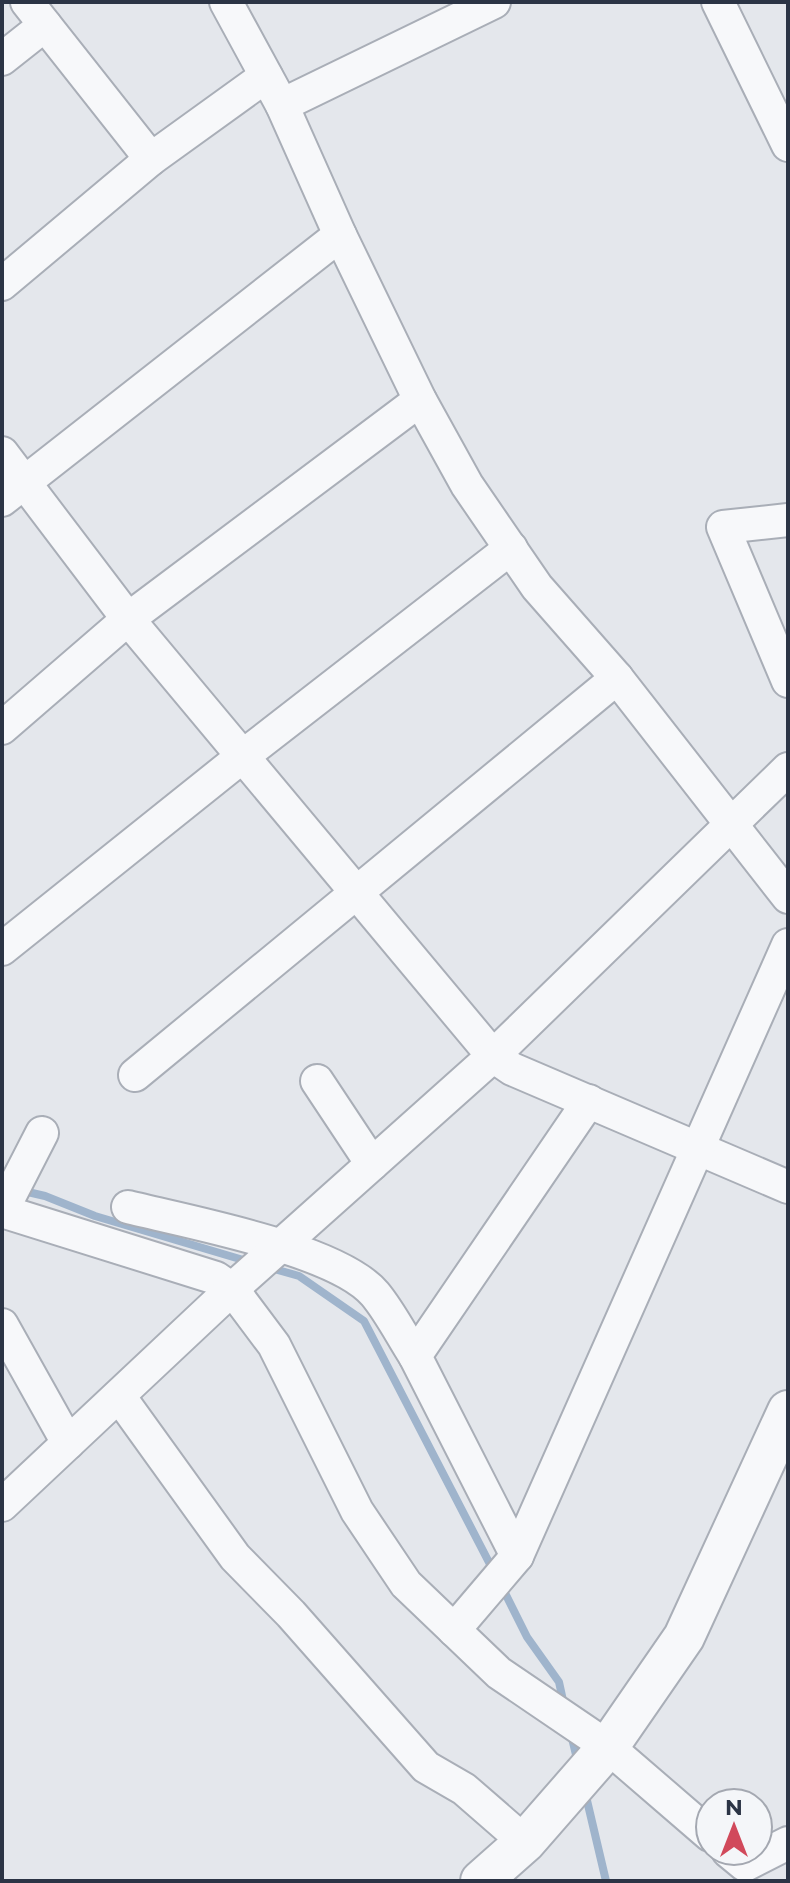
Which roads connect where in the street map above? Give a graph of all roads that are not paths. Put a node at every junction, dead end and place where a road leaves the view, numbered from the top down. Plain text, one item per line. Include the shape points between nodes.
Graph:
1 (226, 2) edge
2 (494, 2) edge
3 (718, 2) edge
4 (36, 13) edge
5 (2, 59) edge
6 (266, 76) junction
7 (282, 105) junction
8 (788, 145) edge
9 (151, 159) junction
10 (340, 235) junction
11 (2, 284) edge
12 (420, 400) junction
13 (2, 453) edge
14 (13, 491) edge
15 (788, 520) edge
16 (511, 548) junction
17 (128, 619) junction
18 (617, 678) junction
19 (788, 681) edge
20 (2, 728) edge
21 (243, 756) junction
22 (788, 769) edge
23 (732, 825) junction
24 (356, 892) junction
25 (788, 897) edge
26 (788, 945) edge
27 (2, 949) edge
28 (493, 1056) junction
29 (135, 1075) dead end
30 (317, 1081) dead end
31 (589, 1101) junction
32 (42, 1133) dead end
33 (696, 1148) junction
34 (372, 1164) junction
35 (788, 1187) edge
36 (128, 1207) dead end
37 (3, 1209) edge
38 (278, 1249) junction
39 (238, 1284) junction
40 (2, 1325) edge
41 (415, 1356) junction
42 (119, 1396) junction
43 (788, 1411) edge
44 (68, 1443) junction
45 (2, 1505) edge
46 (513, 1560) junction
47 (454, 1630) junction
48 (608, 1747) junction
49 (694, 1821) edge
50 (525, 1842) junction
51 (481, 1881) edge

1 - 6 street
2 - 7 street
3 - 8 street
4 - 5 street
4 - 9 street
6 - 7 street
6 - 9 street
7 - 10 street
9 - 11 street
10 - 12 street
10 - 14 street
12 - 16 street via 467,485
12 - 17 street
13 - 14 street
14 - 17 street
15 - 19 street via 723,527
16 - 18 street via 537,587
16 - 21 street
17 - 20 street
17 - 21 street
18 - 23 street
18 - 24 street
21 - 24 street
21 - 27 street
22 - 23 street
23 - 25 street
23 - 28 street
24 - 28 street
24 - 29 street
26 - 33 street
28 - 31 street
28 - 34 street
30 - 34 street
31 - 33 street
31 - 41 street
32 - 37 street
33 - 35 street
33 - 46 street
34 - 38 street
36 - 38 street
37 - 39 street
38 - 39 street
38 - 41 street via 340,1268 374,1292
39 - 42 street
39 - 47 street via 357,1511 406,1584
40 - 44 street
41 - 46 street
42 - 44 street
42 - 50 street via 235,1557 426,1767 464,1789
43 - 48 street via 684,1637
44 - 45 street
46 - 47 street
47 - 48 street via 499,1673
48 - 49 street
48 - 50 street
50 - 51 street

